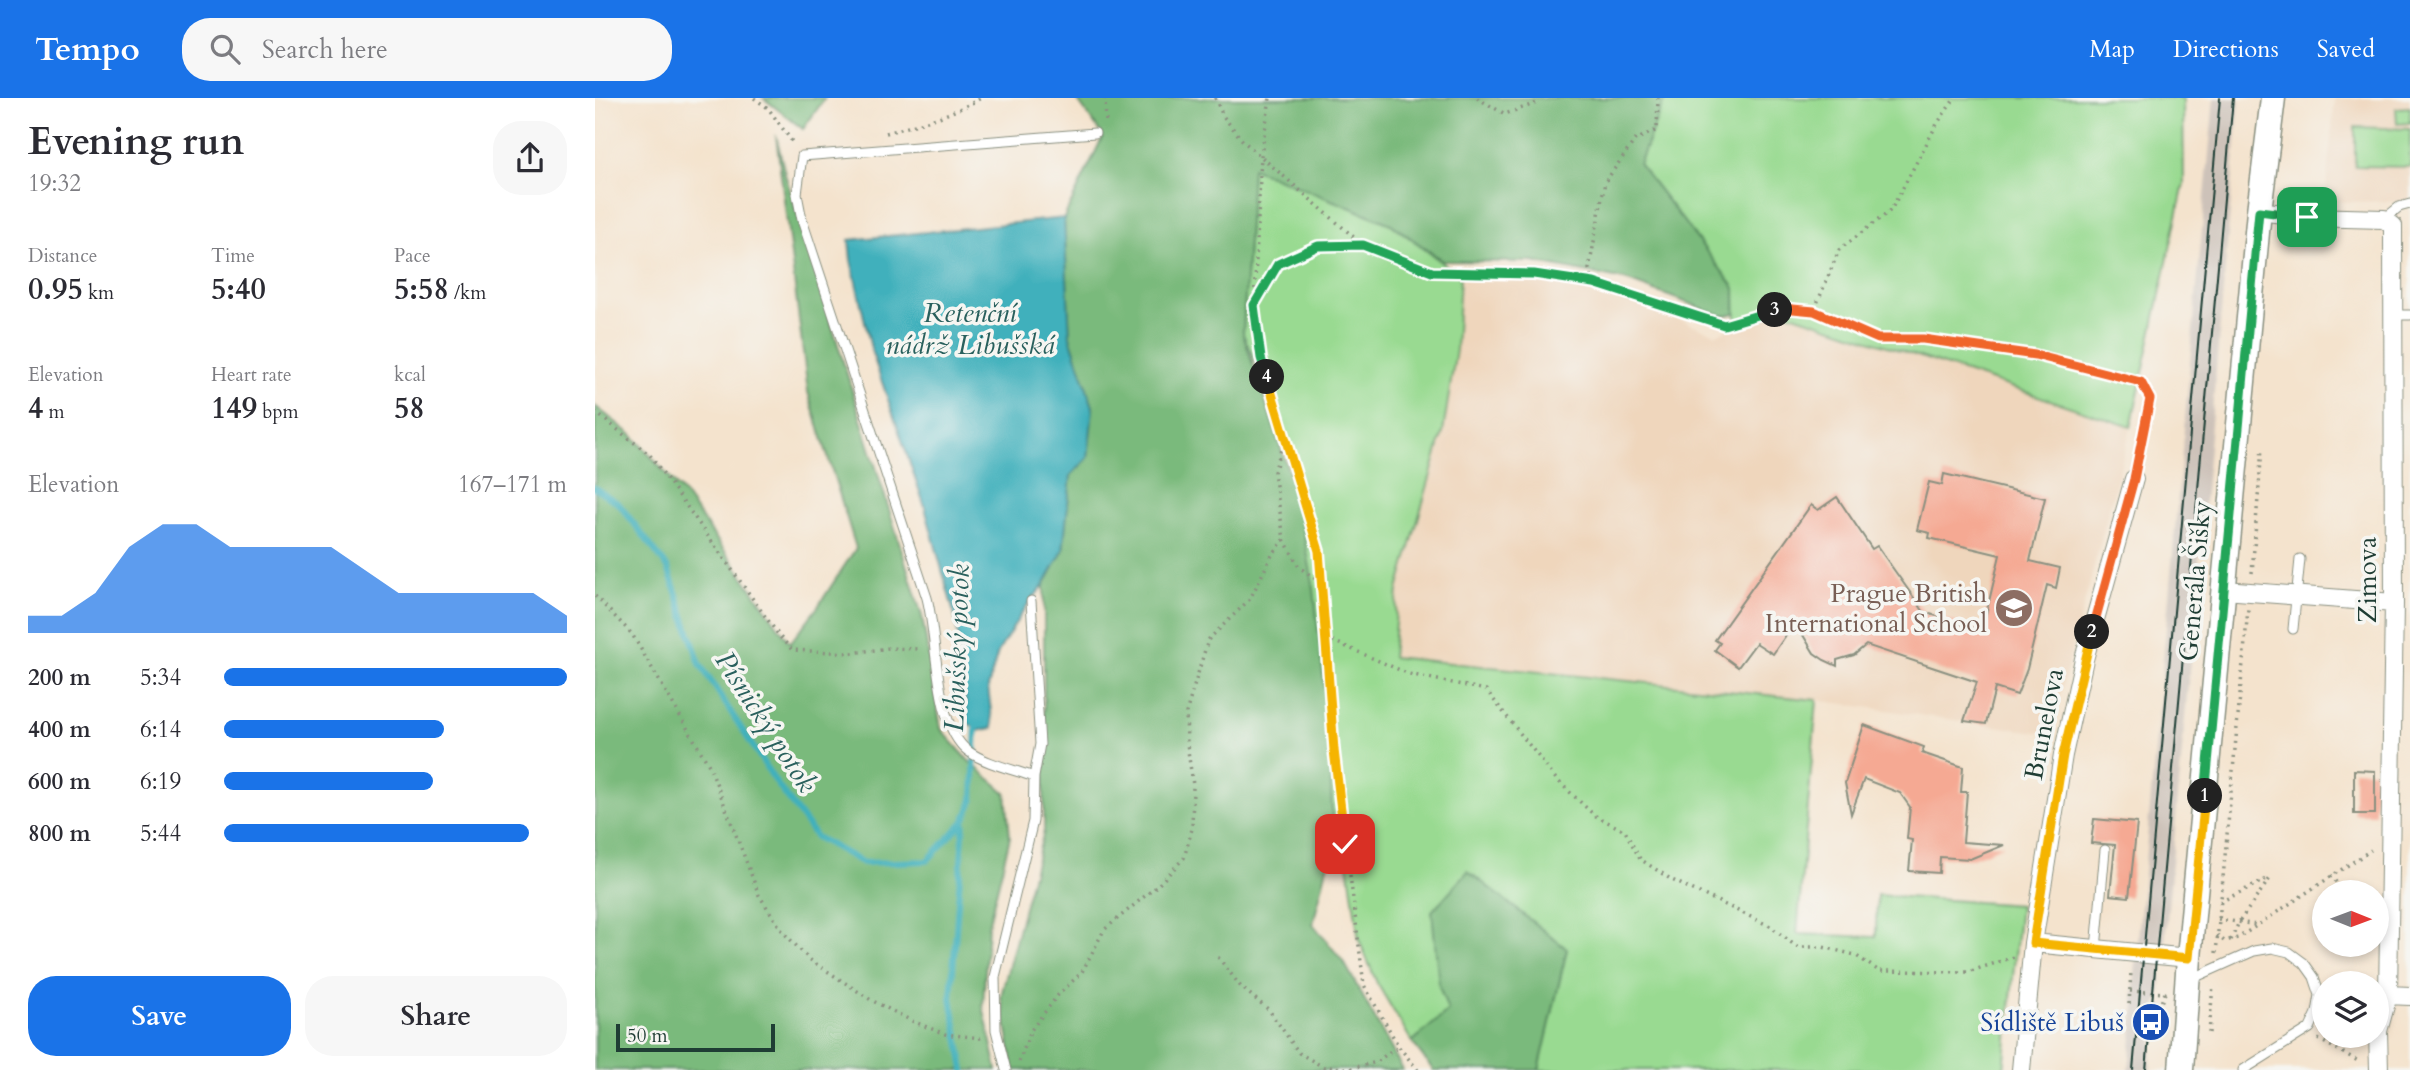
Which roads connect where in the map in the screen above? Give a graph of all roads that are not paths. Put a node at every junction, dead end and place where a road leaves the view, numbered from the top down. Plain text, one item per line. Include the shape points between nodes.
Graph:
1 (2273, 98) edge
2 (1095, 133) road end
3 (2410, 204) edge
4 (2259, 211) junction
5 (2383, 219) junction
6 (2402, 315) edge
7 (2134, 479) road end
8 (2300, 559) dead end
9 (2224, 590) junction
10 (2296, 596) junction
11 (1031, 601) dead end
12 (2394, 603) junction
13 (2293, 629) dead end
14 (1034, 777) junction
15 (2105, 850) dead end
16 (2027, 949) junction
17 (2095, 950) junction
18 (2188, 969) junction
19 (2388, 971) edge
20 (2389, 996) edge
21 (2410, 996) edge
22 (2374, 1048) edge
23 (2370, 1066) edge
24 (1006, 1070) edge
25 (2021, 1070) edge
26 (2181, 1070) edge
27 (2243, 1070) edge

1 - 4 main road, Generála Šišky
2 - 14 lane via 802,156 797,194 931,613 946,716 955,737 972,754
3 - 5 lane
4 - 5 street
4 - 9 main road, Generála Šišky
5 - 6 street, Zimova via 2393,226
6 - 12 street, Zimova
7 - 16 street, Brunelova via 2067,733
8 - 10 lane
9 - 10 street
9 - 18 main road, Generála Šišky
10 - 12 street
10 - 13 lane
11 - 14 lane via 1040,744
12 - 19 street, Zimova
14 - 24 lane via 1033,821 995,977 996,1030
15 - 17 lane
16 - 17 street
16 - 25 street, Brunelova
17 - 18 street via 2133,953
18 - 26 main road, Generála Šišky
18 - 27 lane via 2272,948 2304,963 2314,977 2320,995 2310,1028
20 - 21 street
22 - 23 street, Zimova

